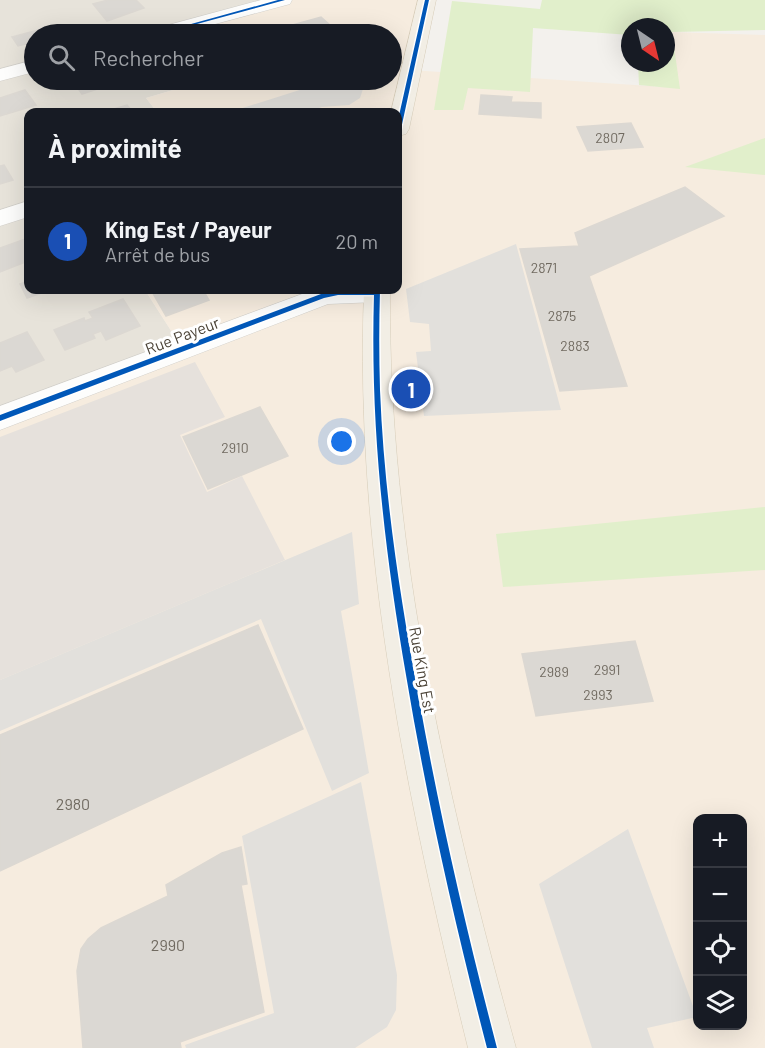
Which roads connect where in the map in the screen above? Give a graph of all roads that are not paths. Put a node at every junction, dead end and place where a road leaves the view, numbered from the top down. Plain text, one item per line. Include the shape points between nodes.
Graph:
1 (283, 0) edge
2 (427, 0) edge
3 (194, 24) edge
4 (24, 69) edge
5 (0, 75) edge
6 (401, 108) edge
7 (24, 210) edge
8 (0, 218) edge
9 (333, 294) edge
10 (377, 294) edge
11 (0, 418) edge
12 (492, 1048) edge

1 - 3 street
2 - 6 main road
4 - 5 street
7 - 8 street
9 - 11 street, Rue Payeur
10 - 12 main road, Rue King Est via 381,441 397,602 444,856

